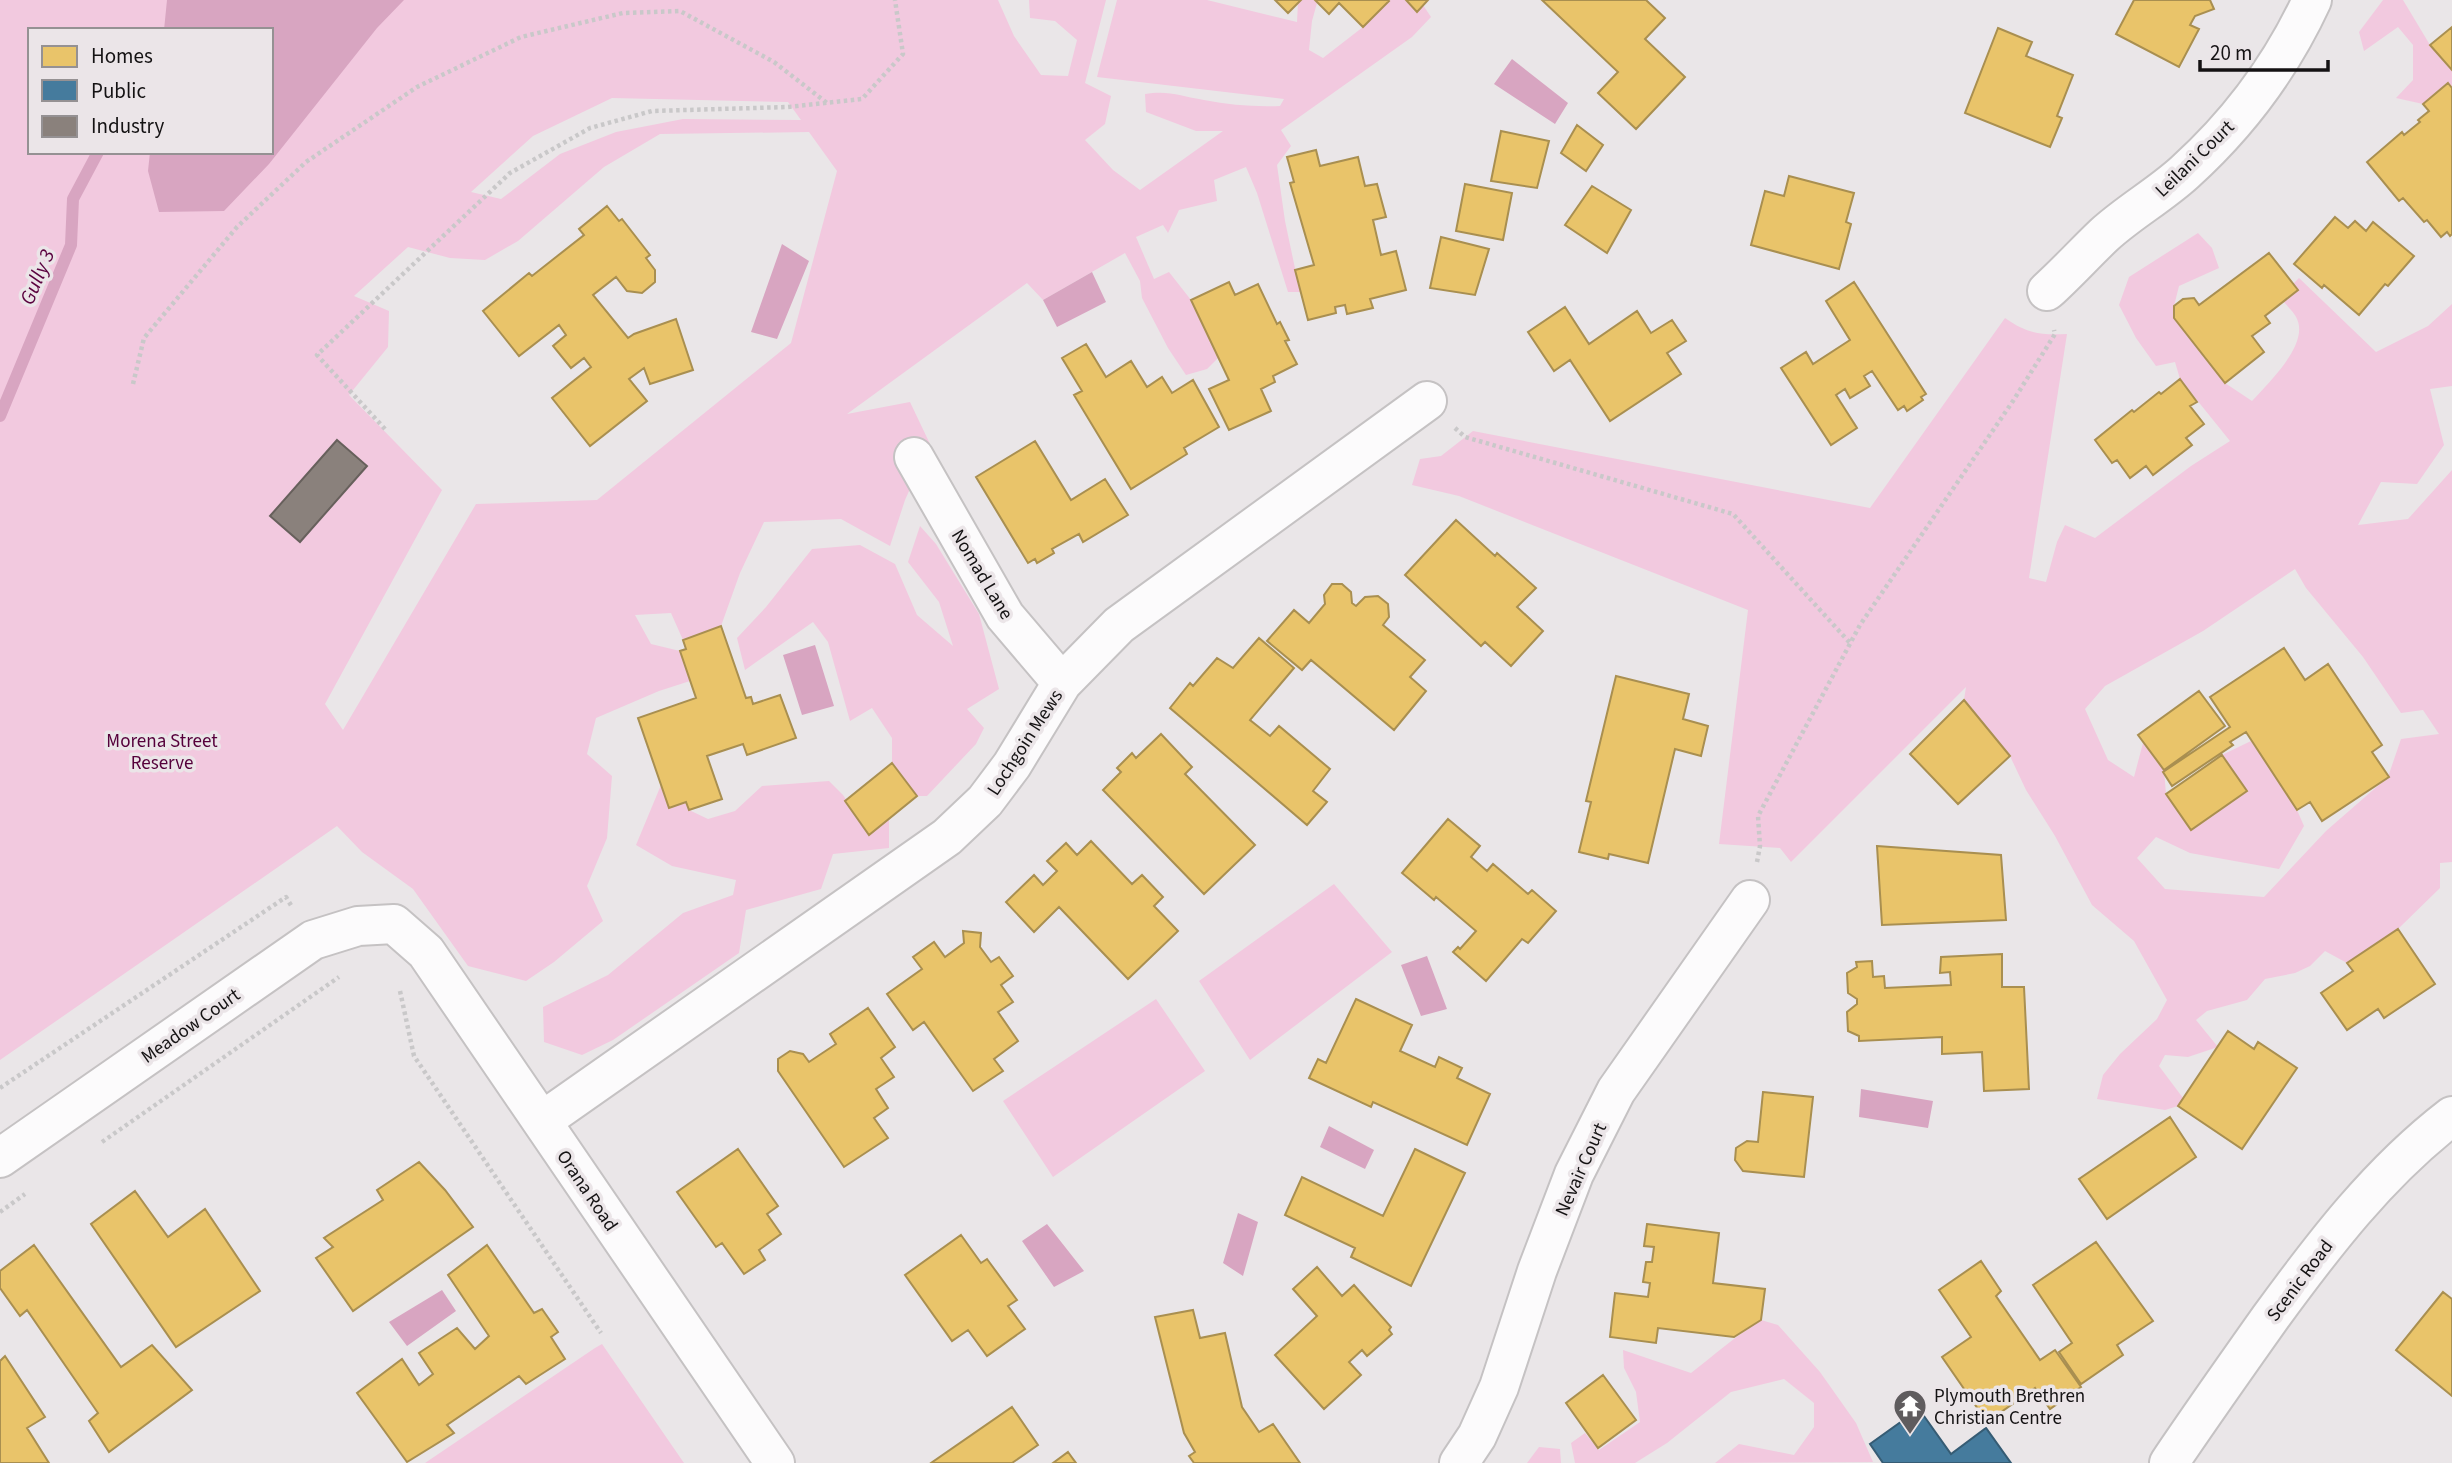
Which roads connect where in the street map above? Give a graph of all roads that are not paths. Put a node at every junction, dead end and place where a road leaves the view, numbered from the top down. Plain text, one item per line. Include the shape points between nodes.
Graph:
1 (2312, 0) edge
2 (2047, 291) road end
3 (1427, 401) road end
4 (914, 457) dead end
5 (1062, 683) junction
6 (1750, 900) road end
7 (394, 924) joint
8 (2452, 1116) edge
9 (542, 1121) junction
10 (0, 1158) edge
11 (775, 1463) edge
12 (1459, 1463) edge
13 (2169, 1463) edge

1 - 2 street, Leilani Court via 2269,76 2210,148 2105,234
3 - 5 street, Lochgoin Mews via 1119,625
4 - 5 street, Nomad Lane via 1005,616
5 - 9 street, Lochgoin Mews via 985,801 947,837
6 - 12 street, Nevair Court via 1616,1091 1574,1174 1536,1271 1499,1388
7 - 9 street, Orana Road via 426,952
7 - 10 street, Meadow Court via 358,926 313,940
8 - 13 street, Scenic Road via 2415,1145 2356,1206 2294,1284
9 - 11 street, Orana Road

